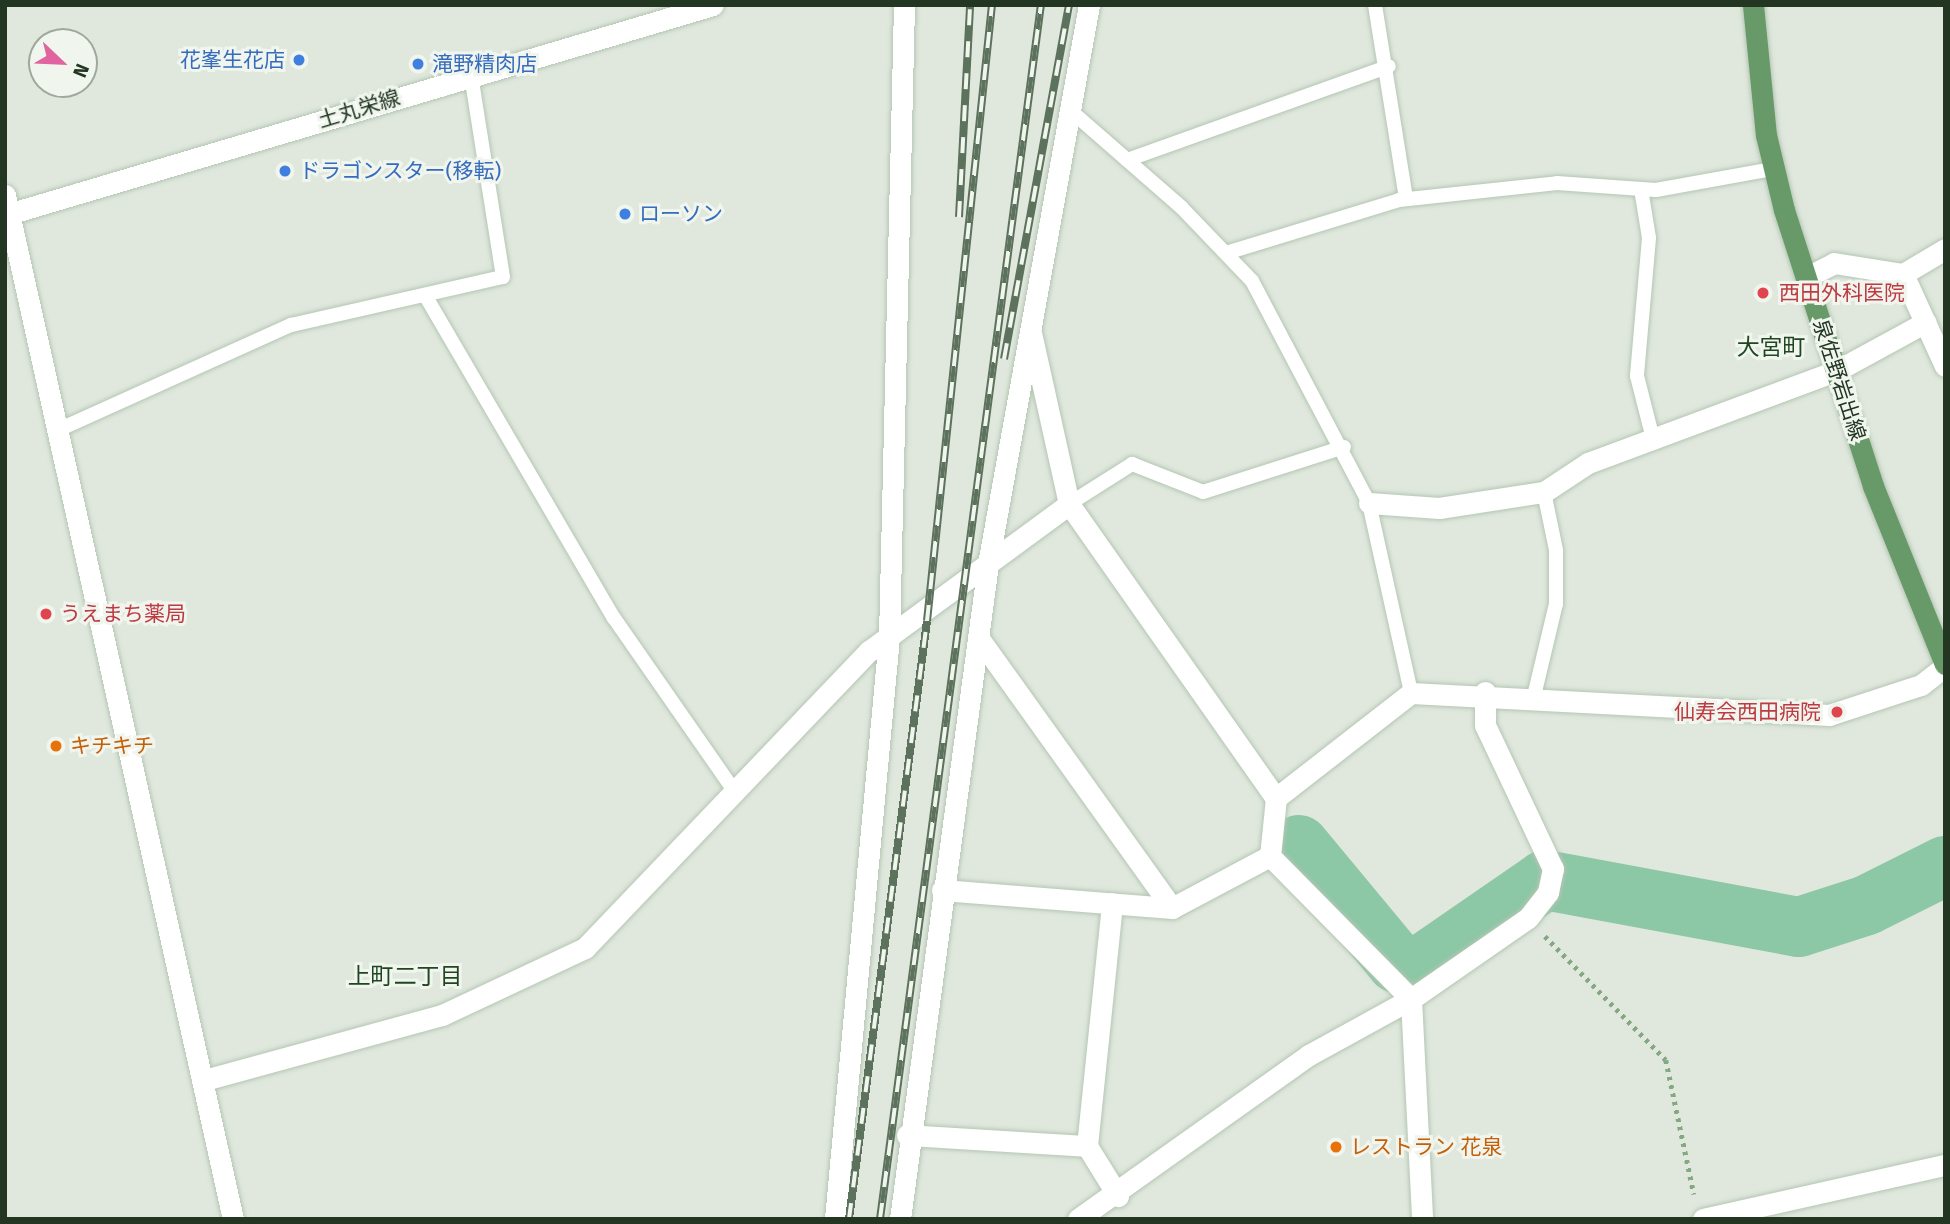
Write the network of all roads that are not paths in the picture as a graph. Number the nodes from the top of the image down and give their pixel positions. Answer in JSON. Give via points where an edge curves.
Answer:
{"nodes":[{"id":1,"x":713,"y":5,"type":"edge"},
{"id":2,"x":904,"y":5,"type":"edge"},
{"id":3,"x":1088,"y":5,"type":"edge"},
{"id":4,"x":1375,"y":5,"type":"edge"},
{"id":5,"x":1753,"y":5,"type":"edge"},
{"id":6,"x":1390,"y":65,"type":"junction"},
{"id":7,"x":471,"y":75,"type":"junction"},
{"id":8,"x":1071,"y":111,"type":"junction"},
{"id":9,"x":1127,"y":160,"type":"junction"},
{"id":10,"x":1773,"y":169,"type":"junction"},
{"id":11,"x":1641,"y":189,"type":"junction"},
{"id":12,"x":1406,"y":199,"type":"junction"},
{"id":13,"x":7,"y":208,"type":"edge"},
{"id":14,"x":1945,"y":249,"type":"edge"},
{"id":15,"x":1226,"y":253,"type":"junction"},
{"id":16,"x":1903,"y":274,"type":"junction"},
{"id":17,"x":1807,"y":277,"type":"junction"},
{"id":18,"x":425,"y":295,"type":"junction"},
{"id":19,"x":1926,"y":322,"type":"junction"},
{"id":20,"x":1031,"y":331,"type":"junction"},
{"id":21,"x":1945,"y":366,"type":"edge"},
{"id":22,"x":1836,"y":371,"type":"junction"},
{"id":23,"x":58,"y":430,"type":"junction"},
{"id":24,"x":1653,"y":439,"type":"junction"},
{"id":25,"x":1344,"y":447,"type":"junction"},
{"id":26,"x":1544,"y":492,"type":"junction"},
{"id":27,"x":1369,"y":503,"type":"junction"},
{"id":28,"x":1069,"y":505,"type":"junction"},
{"id":29,"x":988,"y":564,"type":"junction"},
{"id":30,"x":889,"y":637,"type":"junction"},
{"id":31,"x":978,"y":638,"type":"junction"},
{"id":32,"x":1945,"y":665,"type":"edge"},
{"id":33,"x":1410,"y":692,"type":"junction"},
{"id":34,"x":1485,"y":692,"type":"junction"},
{"id":35,"x":1534,"y":696,"type":"junction"},
{"id":36,"x":735,"y":792,"type":"junction"},
{"id":37,"x":1276,"y":798,"type":"junction"},
{"id":38,"x":1270,"y":856,"type":"junction"},
{"id":39,"x":942,"y":890,"type":"junction"},
{"id":40,"x":1112,"y":904,"type":"junction"},
{"id":41,"x":1172,"y":908,"type":"junction"},
{"id":42,"x":1411,"y":999,"type":"junction"},
{"id":43,"x":204,"y":1080,"type":"junction"},
{"id":44,"x":907,"y":1136,"type":"junction"},
{"id":45,"x":1087,"y":1146,"type":"junction"},
{"id":46,"x":1945,"y":1165,"type":"edge"},
{"id":47,"x":1118,"y":1196,"type":"junction"},
{"id":48,"x":1699,"y":1212,"type":"edge"},
{"id":49,"x":233,"y":1219,"type":"edge"},
{"id":50,"x":835,"y":1219,"type":"edge"},
{"id":51,"x":900,"y":1219,"type":"edge"},
{"id":52,"x":1078,"y":1219,"type":"edge"},
{"id":53,"x":1422,"y":1219,"type":"edge"}],
"edges":[{"from":1,"to":7,"type":"street","name":"土丸栄線"},
{"from":2,"to":30,"type":"street"},
{"from":3,"to":8,"type":"street"},
{"from":4,"to":6,"type":"lane"},
{"from":5,"to":10,"type":"main road","name":"泉佐野岩出線"},
{"from":6,"to":9,"type":"lane"},
{"from":6,"to":12,"type":"lane"},
{"from":7,"to":13,"type":"street","name":"土丸栄線"},
{"from":7,"to":18,"type":"lane","via":[[503,277]]},
{"from":8,"to":9,"type":"lane"},
{"from":8,"to":20,"type":"street"},
{"from":9,"to":15,"type":"lane"},
{"from":10,"to":11,"type":"lane"},
{"from":10,"to":17,"type":"main road","name":"泉佐野岩出線"},
{"from":11,"to":12,"type":"lane","via":[[1557,183]]},
{"from":11,"to":24,"type":"lane","via":[[1649,238],[1637,376]]},
{"from":12,"to":15,"type":"lane"},
{"from":13,"to":23,"type":"street"},
{"from":14,"to":16,"type":"street"},
{"from":15,"to":25,"type":"lane","via":[[1252,281]]},
{"from":16,"to":17,"type":"street","via":[[1834,263]]},
{"from":16,"to":19,"type":"street"},
{"from":17,"to":22,"type":"main road","name":"泉佐野岩出線"},
{"from":18,"to":23,"type":"lane","via":[[291,325]]},
{"from":18,"to":36,"type":"lane","via":[[614,618]]},
{"from":19,"to":21,"type":"street"},
{"from":19,"to":22,"type":"street"},
{"from":20,"to":28,"type":"street"},
{"from":20,"to":29,"type":"street"},
{"from":22,"to":24,"type":"street"},
{"from":22,"to":32,"type":"main road","name":"泉佐野岩出線","via":[[1873,486]]},
{"from":23,"to":43,"type":"street"},
{"from":24,"to":26,"type":"street","via":[[1588,463]]},
{"from":25,"to":27,"type":"lane"},
{"from":25,"to":28,"type":"lane","via":[[1203,492],[1132,464]]},
{"from":26,"to":27,"type":"street","via":[[1439,508]]},
{"from":26,"to":35,"type":"lane","via":[[1556,550],[1556,604]]},
{"from":27,"to":33,"type":"lane"},
{"from":28,"to":29,"type":"street"},
{"from":28,"to":37,"type":"street"},
{"from":29,"to":30,"type":"street"},
{"from":29,"to":31,"type":"street"},
{"from":30,"to":36,"type":"street"},
{"from":30,"to":50,"type":"street"},
{"from":31,"to":39,"type":"street"},
{"from":31,"to":41,"type":"street"},
{"from":32,"to":35,"type":"street","via":[[1921,685],[1829,715]]},
{"from":33,"to":34,"type":"street"},
{"from":33,"to":37,"type":"street"},
{"from":34,"to":35,"type":"street"},
{"from":34,"to":42,"type":"street","via":[[1485,725],[1553,869],[1548,892],[1528,918]]},
{"from":36,"to":43,"type":"street","via":[[585,948],[442,1015]]},
{"from":37,"to":38,"type":"street"},
{"from":38,"to":41,"type":"street"},
{"from":38,"to":42,"type":"street"},
{"from":39,"to":40,"type":"street"},
{"from":39,"to":44,"type":"street"},
{"from":40,"to":41,"type":"street"},
{"from":40,"to":45,"type":"street"},
{"from":42,"to":47,"type":"street","via":[[1309,1055]]},
{"from":42,"to":53,"type":"street"},
{"from":43,"to":49,"type":"street"},
{"from":44,"to":45,"type":"street"},
{"from":44,"to":51,"type":"street"},
{"from":45,"to":47,"type":"street"},
{"from":46,"to":48,"type":"street"},
{"from":47,"to":52,"type":"street"}]}
